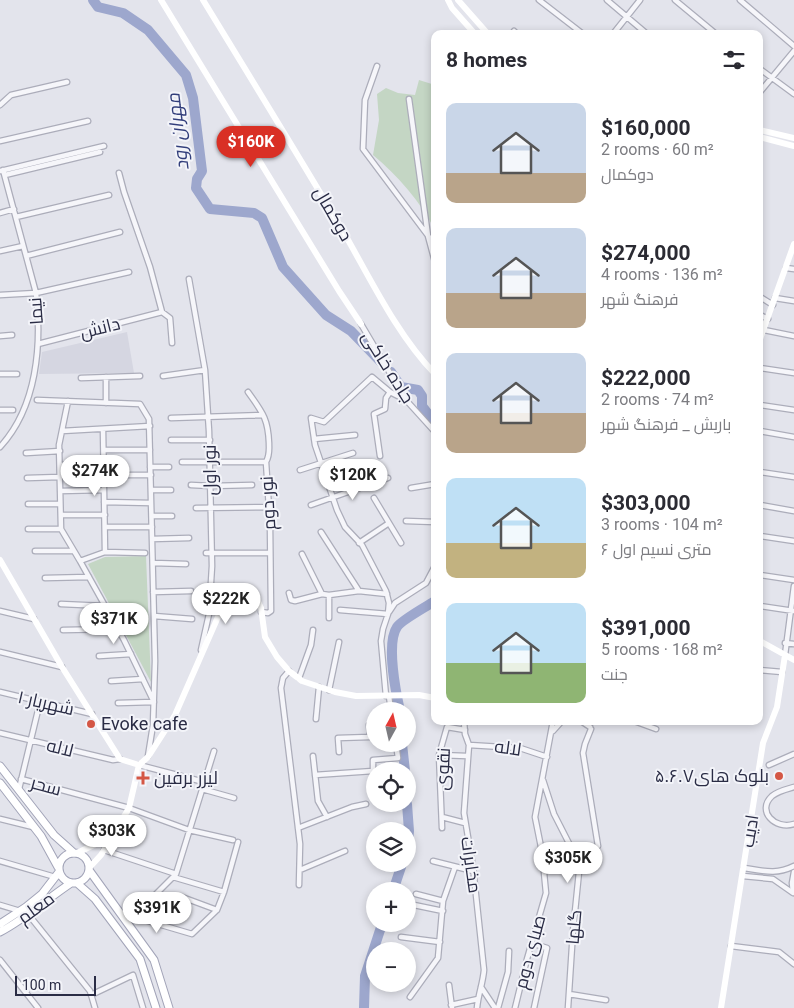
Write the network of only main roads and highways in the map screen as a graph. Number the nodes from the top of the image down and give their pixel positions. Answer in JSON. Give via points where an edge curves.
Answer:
{"nodes":[{"id":1,"x":161,"y":0,"type":"edge"},
{"id":2,"x":203,"y":0,"type":"edge"},
{"id":3,"x":448,"y":0,"type":"edge"},
{"id":4,"x":458,"y":0,"type":"edge"},
{"id":5,"x":471,"y":30,"type":"edge"},
{"id":6,"x":484,"y":30,"type":"edge"},
{"id":7,"x":763,"y":131,"type":"edge"},
{"id":8,"x":763,"y":138,"type":"edge"},
{"id":9,"x":794,"y":138,"type":"edge"},
{"id":10,"x":794,"y":146,"type":"edge"},
{"id":11,"x":794,"y":244,"type":"edge"},
{"id":12,"x":361,"y":324,"type":"road end"},
{"id":13,"x":763,"y":332,"type":"edge"},
{"id":14,"x":431,"y":370,"type":"edge"},
{"id":15,"x":0,"y":560,"type":"edge"},
{"id":16,"x":3,"y":569,"type":"edge"},
{"id":17,"x":763,"y":643,"type":"edge"},
{"id":18,"x":785,"y":655,"type":"junction"},
{"id":19,"x":794,"y":660,"type":"edge"},
{"id":20,"x":431,"y":697,"type":"edge"},
{"id":21,"x":139,"y":765,"type":"junction"},
{"id":22,"x":0,"y":766,"type":"edge"},
{"id":23,"x":0,"y":783,"type":"edge"},
{"id":24,"x":116,"y":830,"type":"junction"},
{"id":25,"x":75,"y":853,"type":"junction"},
{"id":26,"x":89,"y":869,"type":"junction"},
{"id":27,"x":57,"y":872,"type":"junction"},
{"id":28,"x":74,"y":883,"type":"junction"},
{"id":29,"x":0,"y":924,"type":"edge"},
{"id":30,"x":0,"y":932,"type":"edge"},
{"id":31,"x":156,"y":1008,"type":"edge"},
{"id":32,"x":168,"y":1008,"type":"edge"},
{"id":33,"x":721,"y":1008,"type":"edge"}],
"edges":[{"from":1,"to":12,"type":"main road","name":"دوکمال"},
{"from":2,"to":14,"type":"main road","name":"دوکمال","via":[[398,325]]},
{"from":3,"to":5,"type":"main road"},
{"from":4,"to":6,"type":"main road"},
{"from":7,"to":9,"type":"main road"},
{"from":8,"to":10,"type":"main road"},
{"from":11,"to":13,"type":"main road"},
{"from":15,"to":16,"type":"main road"},
{"from":16,"to":21,"type":"main road","via":[[120,759]]},
{"from":17,"to":18,"type":"main road"},
{"from":18,"to":19,"type":"main road"},
{"from":18,"to":33,"type":"main road","name":"ادیب","via":[[777,707],[763,743]]},
{"from":20,"to":21,"type":"main road","via":[[356,696],[319,687],[299,678],[276,656],[266,637],[261,608],[254,593],[239,591],[221,610],[175,715],[148,757]]},
{"from":21,"to":24,"type":"main road","via":[[129,808]]},
{"from":22,"to":25,"type":"main road","via":[[54,835]]},
{"from":23,"to":27,"type":"main road","via":[[41,836]]},
{"from":24,"to":25,"type":"main road","via":[[100,842]]},
{"from":24,"to":26,"type":"main road"},
{"from":25,"to":26,"type":"main road","via":[[85,858]]},
{"from":25,"to":27,"type":"main road","via":[[63,857]]},
{"from":26,"to":28,"type":"main road","via":[[86,877]]},
{"from":26,"to":32,"type":"main road","via":[[154,960]]},
{"from":27,"to":28,"type":"main road","via":[[64,881]]},
{"from":27,"to":29,"type":"main road","name":"معلم","via":[[42,894]]},
{"from":28,"to":30,"type":"main road","name":"معلم"},
{"from":28,"to":31,"type":"main road","via":[[95,899],[140,959]]}]}
